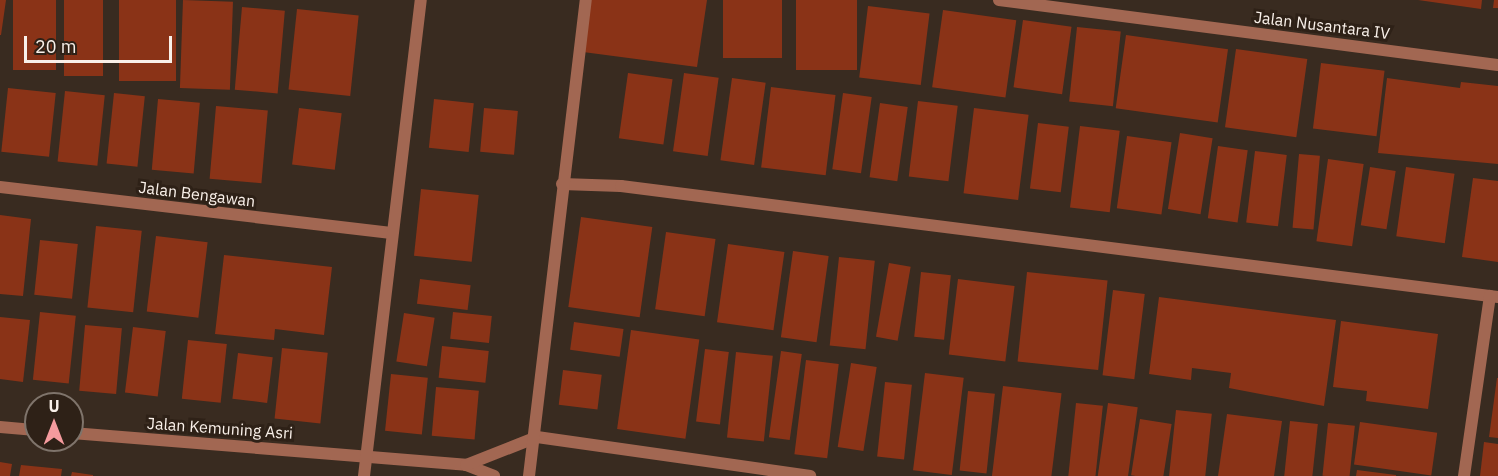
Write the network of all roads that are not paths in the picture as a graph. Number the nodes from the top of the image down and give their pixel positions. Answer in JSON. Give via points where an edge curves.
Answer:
{"nodes":[{"id":1,"x":421,"y":0,"type":"edge"},
{"id":2,"x":586,"y":0,"type":"edge"},
{"id":3,"x":999,"y":0,"type":"edge"},
{"id":4,"x":1498,"y":65,"type":"edge"},
{"id":5,"x":562,"y":184,"type":"junction"},
{"id":6,"x":0,"y":187,"type":"edge"},
{"id":7,"x":391,"y":233,"type":"junction"},
{"id":8,"x":1494,"y":297,"type":"edge"},
{"id":9,"x":0,"y":427,"type":"edge"},
{"id":10,"x":24,"y":429,"type":"edge"},
{"id":11,"x":84,"y":434,"type":"edge"},
{"id":12,"x":537,"y":438,"type":"junction"},
{"id":13,"x":366,"y":456,"type":"junction"},
{"id":14,"x":466,"y":465,"type":"junction"},
{"id":15,"x":364,"y":476,"type":"edge"},
{"id":16,"x":494,"y":476,"type":"edge"},
{"id":17,"x":529,"y":476,"type":"edge"},
{"id":18,"x":810,"y":476,"type":"edge"},
{"id":19,"x":1464,"y":476,"type":"edge"}],
"edges":[{"from":1,"to":7,"type":"street"},
{"from":2,"to":5,"type":"street"},
{"from":3,"to":4,"type":"street","name":"Jalan Nusantara IV"},
{"from":5,"to":8,"type":"street","via":[[621,186]]},
{"from":5,"to":12,"type":"street"},
{"from":6,"to":7,"type":"street","name":"Jalan Bengawan"},
{"from":7,"to":13,"type":"street"},
{"from":8,"to":19,"type":"street"},
{"from":9,"to":10,"type":"street"},
{"from":11,"to":13,"type":"street","name":"Jalan Kemuning Asri"},
{"from":12,"to":14,"type":"street"},
{"from":12,"to":17,"type":"street"},
{"from":12,"to":18,"type":"street"},
{"from":13,"to":14,"type":"street","name":"Jalan Kemuning Asri"},
{"from":13,"to":15,"type":"street"},
{"from":14,"to":16,"type":"street"}]}
